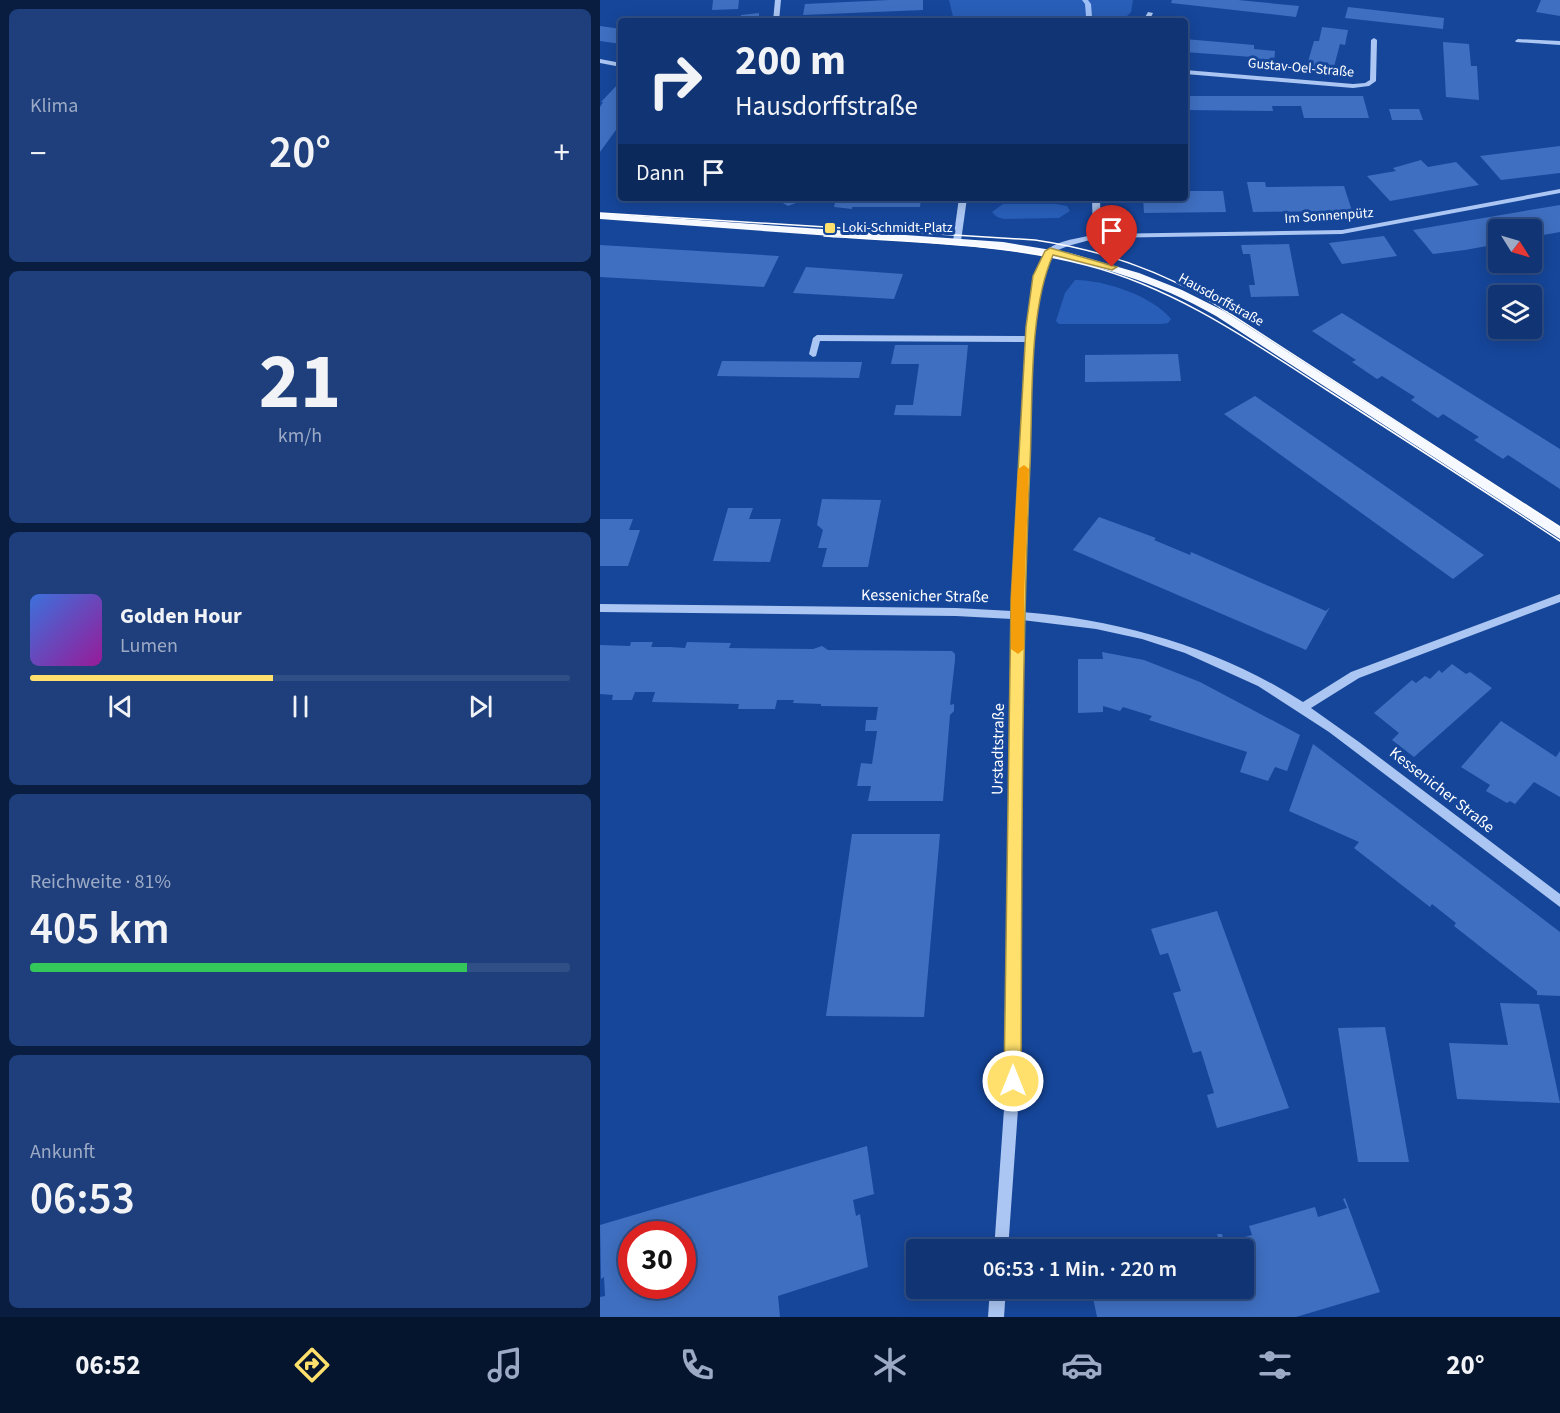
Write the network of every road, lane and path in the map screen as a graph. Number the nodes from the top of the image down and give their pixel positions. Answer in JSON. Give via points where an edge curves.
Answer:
{"nodes":[{"id":1,"x":778,"y":0,"type":"edge"},
{"id":2,"x":1150,"y":13,"type":"dead end"},
{"id":3,"x":776,"y":18,"type":"edge"},
{"id":4,"x":1148,"y":18,"type":"edge"},
{"id":5,"x":1374,"y":40,"type":"dead end"},
{"id":6,"x":1518,"y":41,"type":"dead end"},
{"id":7,"x":1560,"y":44,"type":"edge"},
{"id":8,"x":600,"y":61,"type":"edge"},
{"id":9,"x":618,"y":64,"type":"edge"},
{"id":10,"x":1188,"y":72,"type":"edge"},
{"id":11,"x":1560,"y":191,"type":"edge"},
{"id":12,"x":963,"y":201,"type":"edge"},
{"id":13,"x":1096,"y":201,"type":"edge"},
{"id":14,"x":600,"y":216,"type":"edge"},
{"id":15,"x":1097,"y":236,"type":"junction"},
{"id":16,"x":957,"y":240,"type":"junction"},
{"id":17,"x":1050,"y":251,"type":"junction"},
{"id":18,"x":1030,"y":339,"type":"junction"},
{"id":19,"x":813,"y":354,"type":"dead end"},
{"id":20,"x":1560,"y":534,"type":"edge"},
{"id":21,"x":1560,"y":598,"type":"edge"},
{"id":22,"x":600,"y":608,"type":"edge"},
{"id":23,"x":1018,"y":614,"type":"junction"},
{"id":24,"x":1302,"y":708,"type":"junction"},
{"id":25,"x":1560,"y":901,"type":"edge"},
{"id":26,"x":1002,"y":1239,"type":"edge"},
{"id":27,"x":997,"y":1299,"type":"edge"},
{"id":28,"x":996,"y":1317,"type":"edge"}],
"edges":[{"from":1,"to":3,"type":"street"},
{"from":2,"to":4,"type":"street"},
{"from":5,"to":10,"type":"street","name":"Gustav-Oel-Straße","via":[[1373,81],[1367,84]]},
{"from":6,"to":7,"type":"street"},
{"from":8,"to":9,"type":"street"},
{"from":11,"to":15,"type":"street","name":"Im Sonnenpütz","via":[[1342,232]]},
{"from":12,"to":16,"type":"street"},
{"from":13,"to":15,"type":"street"},
{"from":14,"to":16,"type":"main road","name":"Hausdorffstraße"},
{"from":15,"to":17,"type":"street","name":"Im Sonnenpütz"},
{"from":16,"to":17,"type":"main road","name":"Hausdorffstraße"},
{"from":17,"to":18,"type":"street","name":"Urstadtstraße","via":[[1038,276]]},
{"from":17,"to":20,"type":"main road","name":"Hausdorffstraße","via":[[1132,273],[1193,299]]},
{"from":18,"to":19,"type":"street","via":[[817,338]]},
{"from":18,"to":23,"type":"street","name":"Urstadtstraße"},
{"from":21,"to":24,"type":"street","via":[[1355,675]]},
{"from":22,"to":23,"type":"street","name":"Kessenicher Straße"},
{"from":23,"to":24,"type":"street","name":"Kessenicher Straße","via":[[1100,624],[1188,649],[1238,671]]},
{"from":23,"to":26,"type":"street","name":"Urstadtstraße","via":[[1013,1081]]},
{"from":24,"to":25,"type":"street","name":"Kessenicher Straße","via":[[1352,741]]},
{"from":27,"to":28,"type":"street"}]}
